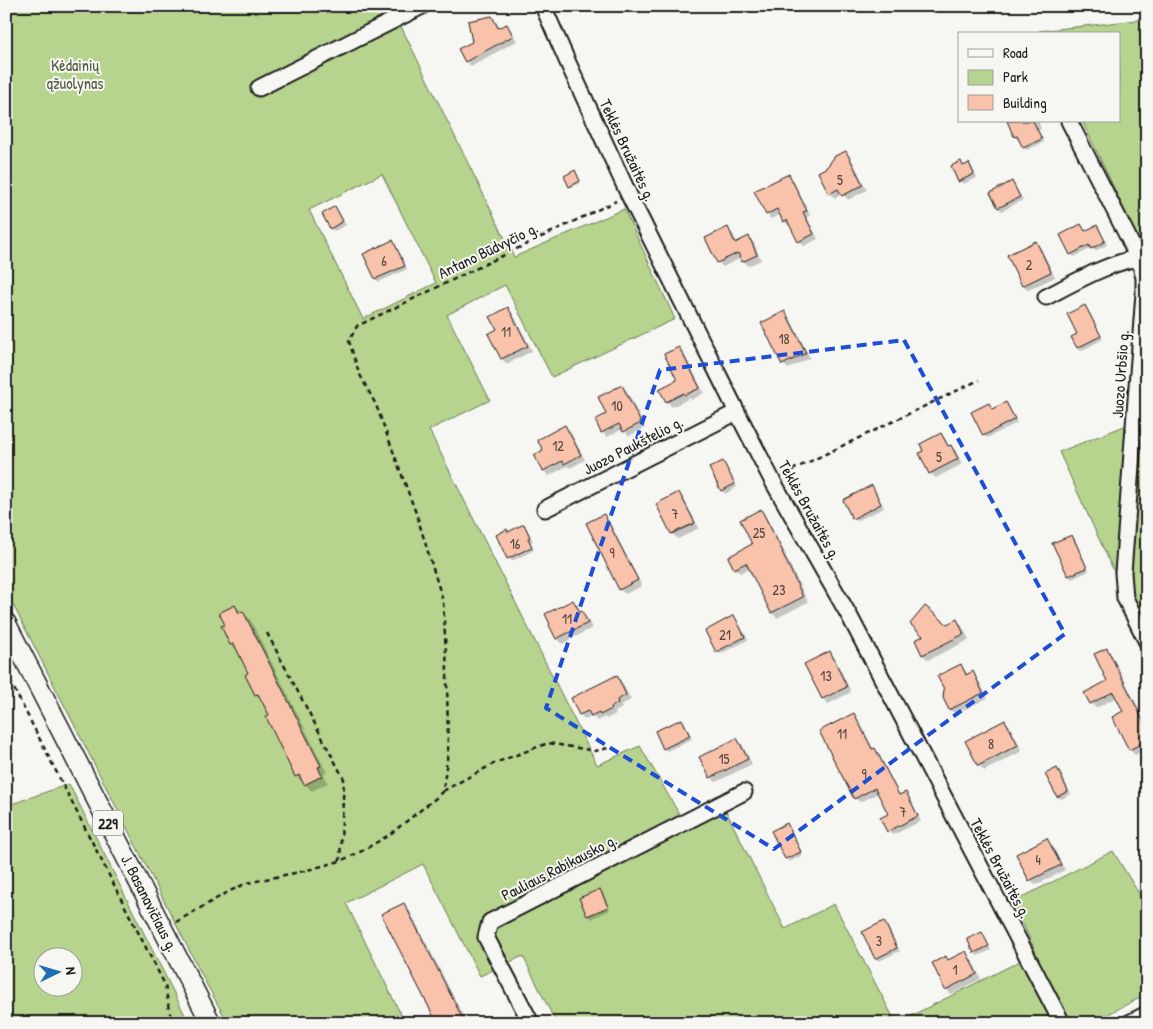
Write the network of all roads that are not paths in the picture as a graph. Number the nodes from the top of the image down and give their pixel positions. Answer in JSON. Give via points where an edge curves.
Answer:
{"nodes":[{"id":1,"x":422,"y":6,"type":"edge"},
{"id":2,"x":543,"y":6,"type":"edge"},
{"id":3,"x":259,"y":88,"type":"dead end"},
{"id":4,"x":1070,"y":122,"type":"edge"},
{"id":5,"x":1136,"y":258,"type":"junction"},
{"id":6,"x":1046,"y":297,"type":"dead end"},
{"id":7,"x":737,"y":412,"type":"junction"},
{"id":8,"x":545,"y":509,"type":"dead end"},
{"id":9,"x":6,"y":623,"type":"edge"},
{"id":10,"x":1147,"y":642,"type":"edge"},
{"id":11,"x":744,"y":792,"type":"dead end"},
{"id":12,"x":1147,"y":1014,"type":"edge"},
{"id":13,"x":211,"y":1023,"type":"edge"},
{"id":14,"x":530,"y":1023,"type":"edge"},
{"id":15,"x":1062,"y":1023,"type":"edge"},
{"id":16,"x":1129,"y":1023,"type":"edge"}],
"edges":[{"from":1,"to":3,"type":"street"},
{"from":2,"to":7,"type":"street","name":"Teklės Bružaitės g.","via":[[629,195]]},
{"from":4,"to":5,"type":"street","name":"Juozo Urbšio g."},
{"from":5,"to":6,"type":"street","via":[[1110,265]]},
{"from":5,"to":10,"type":"street","name":"Juozo Urbšio g.","via":[[1144,278],[1144,293],[1122,573],[1125,598]]},
{"from":7,"to":8,"type":"street","name":"Juozo Paukštelio g."},
{"from":7,"to":15,"type":"street","name":"Teklės Bružaitės g.","via":[[850,617]]},
{"from":9,"to":13,"type":"main road","name":"J. Basanavičiaus g.","number":"229"},
{"from":11,"to":14,"type":"street","name":"Pauliaus Rabikausko g.","via":[[490,922],[486,937]]},
{"from":12,"to":16,"type":"street"}]}
